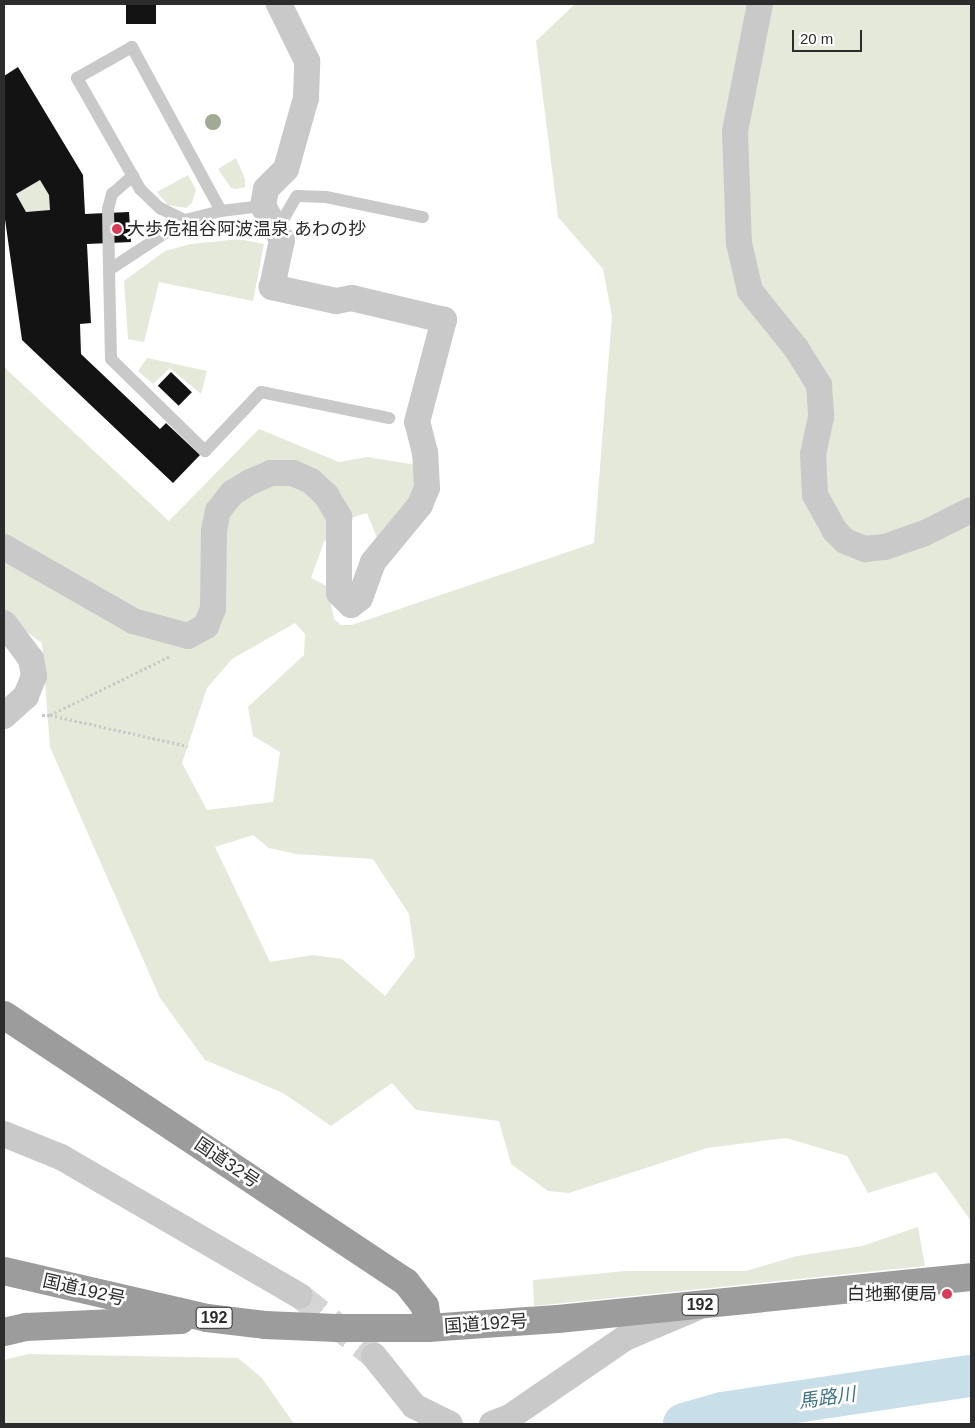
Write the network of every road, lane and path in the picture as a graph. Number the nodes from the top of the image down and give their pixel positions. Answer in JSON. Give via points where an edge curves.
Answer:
{"nodes":[{"id":1,"x":279,"y":4,"type":"edge"},
{"id":2,"x":760,"y":4,"type":"edge"},
{"id":3,"x":133,"y":176,"type":"junction"},
{"id":4,"x":263,"y":206,"type":"junction"},
{"id":5,"x":221,"y":211,"type":"junction"},
{"id":6,"x":423,"y":217,"type":"dead end"},
{"id":7,"x":185,"y":220,"type":"junction"},
{"id":8,"x":277,"y":230,"type":"junction"},
{"id":9,"x":109,"y":270,"type":"junction"},
{"id":10,"x":389,"y":418,"type":"dead end"},
{"id":11,"x":971,"y":510,"type":"edge"},
{"id":12,"x":4,"y":547,"type":"edge"},
{"id":13,"x":4,"y":623,"type":"edge"},
{"id":14,"x":188,"y":636,"type":"junction"},
{"id":15,"x":50,"y":715,"type":"junction"},
{"id":16,"x":5,"y":716,"type":"edge"},
{"id":17,"x":188,"y":746,"type":"dead end"},
{"id":18,"x":4,"y":1015,"type":"edge"},
{"id":19,"x":4,"y":1134,"type":"edge"},
{"id":20,"x":4,"y":1271,"type":"edge"},
{"id":21,"x":971,"y":1278,"type":"edge"},
{"id":22,"x":300,"y":1296,"type":"tunnel mouth"},
{"id":23,"x":706,"y":1304,"type":"junction"},
{"id":24,"x":207,"y":1318,"type":"junction"},
{"id":25,"x":428,"y":1328,"type":"junction"},
{"id":26,"x":4,"y":1332,"type":"edge"},
{"id":27,"x":374,"y":1356,"type":"tunnel mouth"},
{"id":28,"x":450,"y":1424,"type":"edge"},
{"id":29,"x":492,"y":1424,"type":"edge"}],
"edges":[{"from":1,"to":4,"type":"street","via":[[307,61],[306,98],[286,169],[266,188]]},
{"from":2,"to":11,"type":"street","via":[[735,131],[739,243],[750,291],[796,348],[819,385],[821,416],[813,454],[815,495],[835,531],[845,540],[865,549],[885,547],[925,533]]},
{"from":3,"to":5,"type":"lane","via":[[77,78],[132,47]]},
{"from":3,"to":7,"type":"lane","via":[[140,189],[160,208]]},
{"from":3,"to":9,"type":"lane","via":[[112,194],[108,209]]},
{"from":4,"to":5,"type":"lane"},
{"from":4,"to":8,"type":"street"},
{"from":5,"to":7,"type":"lane"},
{"from":6,"to":8,"type":"lane","via":[[326,197],[297,196]]},
{"from":7,"to":9,"type":"lane"},
{"from":8,"to":14,"type":"street","via":[[282,240],[272,287],[336,301],[352,298],[444,320],[417,422],[425,453],[428,488],[420,506],[373,562],[360,598],[351,605],[339,593],[340,517],[326,495],[310,480],[293,473],[271,473],[232,493],[218,511],[214,531],[213,609],[206,626]]},
{"from":9,"to":10,"type":"lane","via":[[111,359],[204,451],[261,392]]},
{"from":12,"to":14,"type":"street","via":[[133,621]]},
{"from":13,"to":16,"type":"street","via":[[31,659],[34,676],[26,696]]},
{"from":14,"to":15,"type":"path","via":[[171,656]]},
{"from":15,"to":16,"type":"path"},
{"from":15,"to":17,"type":"path"},
{"from":18,"to":25,"type":"highway","name":"国道32号","via":[[406,1282],[425,1306]]},
{"from":19,"to":22,"type":"street","via":[[61,1157]]},
{"from":20,"to":24,"type":"highway","name":"国道192号","number":"192"},
{"from":21,"to":23,"type":"highway","name":"国道192号","number":"192"},
{"from":23,"to":25,"type":"highway","name":"国道192号","number":"192"},
{"from":23,"to":29,"type":"street","via":[[625,1338],[510,1417]]},
{"from":24,"to":25,"type":"highway","name":"国道192号","number":"192","via":[[265,1325]]},
{"from":24,"to":26,"type":"highway","via":[[26,1327]]},
{"from":27,"to":28,"type":"street","via":[[414,1406]]}]}
